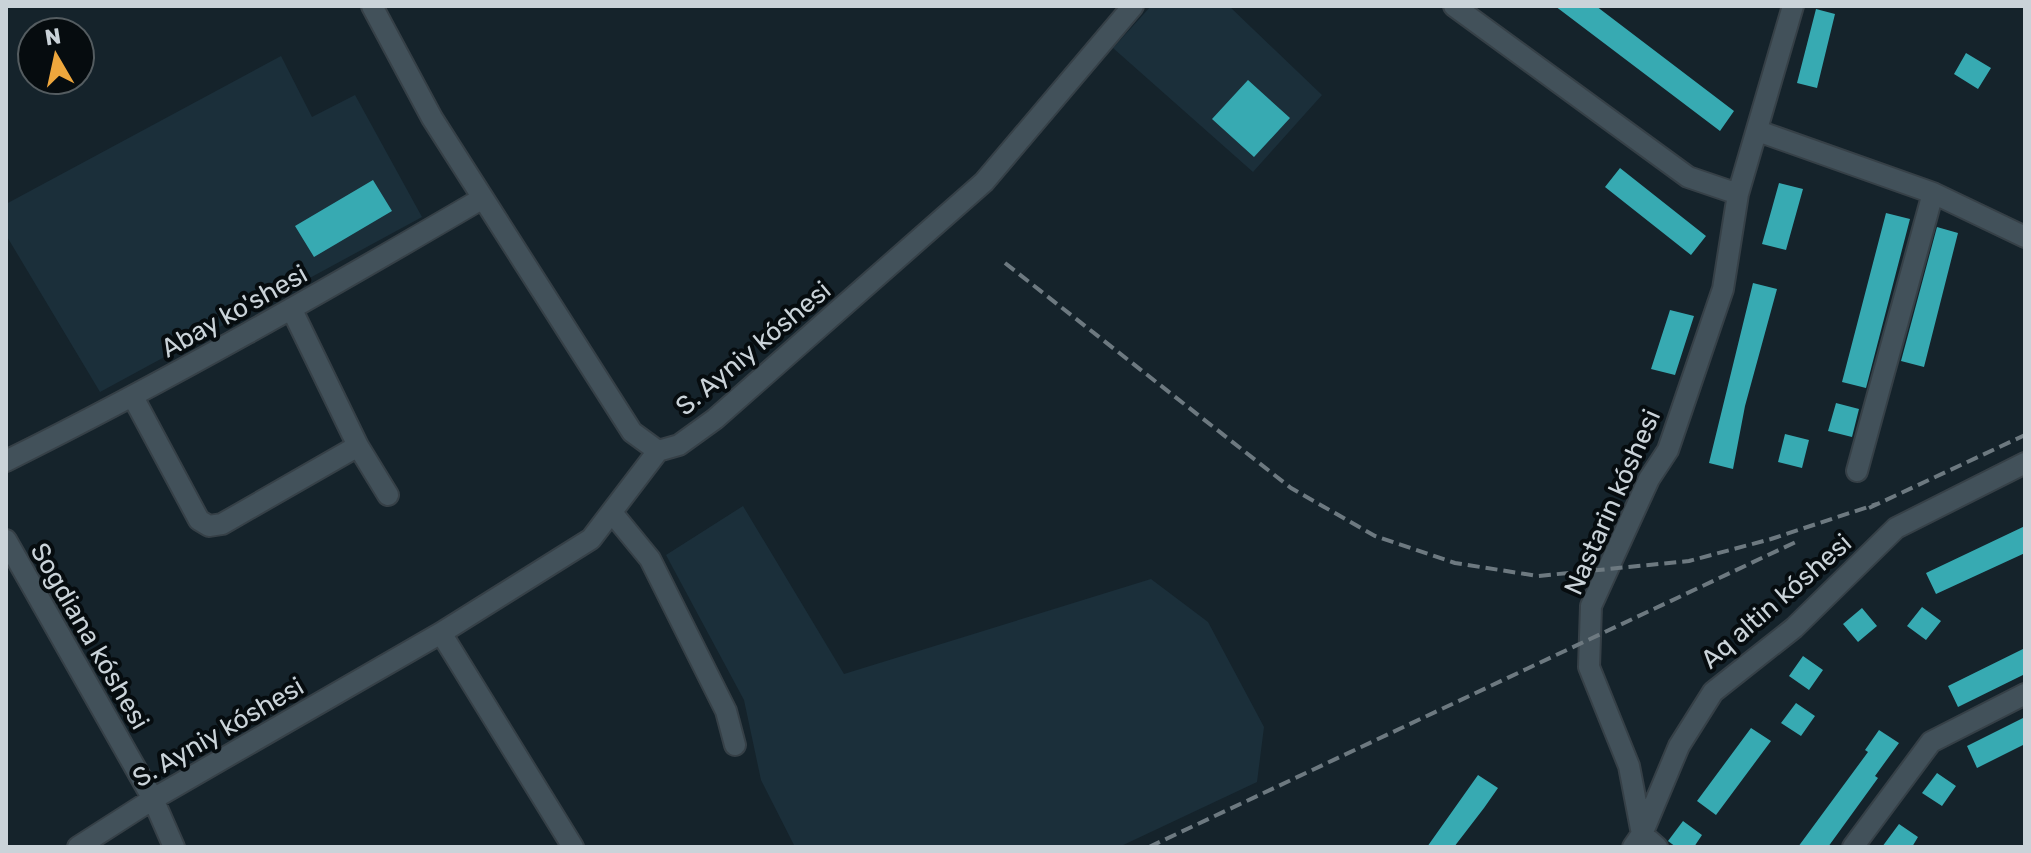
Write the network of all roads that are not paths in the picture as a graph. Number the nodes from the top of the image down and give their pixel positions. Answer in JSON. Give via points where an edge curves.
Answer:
{"nodes":[{"id":1,"x":372,"y":6,"type":"edge"},
{"id":2,"x":1133,"y":6,"type":"edge"},
{"id":3,"x":1454,"y":6,"type":"edge"},
{"id":4,"x":1793,"y":6,"type":"edge"},
{"id":5,"x":1758,"y":131,"type":"junction"},
{"id":6,"x":1933,"y":193,"type":"junction"},
{"id":7,"x":1738,"y":194,"type":"junction"},
{"id":8,"x":483,"y":198,"type":"junction"},
{"id":9,"x":2025,"y":237,"type":"edge"},
{"id":10,"x":292,"y":310,"type":"junction"},
{"id":11,"x":133,"y":397,"type":"junction"},
{"id":12,"x":358,"y":446,"type":"junction"},
{"id":13,"x":658,"y":451,"type":"junction"},
{"id":14,"x":6,"y":461,"type":"edge"},
{"id":15,"x":2025,"y":463,"type":"edge"},
{"id":16,"x":1857,"y":471,"type":"dead end"},
{"id":17,"x":388,"y":495,"type":"dead end"},
{"id":18,"x":613,"y":514,"type":"junction"},
{"id":19,"x":6,"y":540,"type":"edge"},
{"id":20,"x":441,"y":633,"type":"junction"},
{"id":21,"x":2025,"y":694,"type":"edge"},
{"id":22,"x":735,"y":745,"type":"dead end"},
{"id":23,"x":153,"y":799,"type":"junction"},
{"id":24,"x":1644,"y":843,"type":"edge"},
{"id":25,"x":78,"y":847,"type":"edge"},
{"id":26,"x":174,"y":847,"type":"edge"},
{"id":27,"x":573,"y":847,"type":"edge"},
{"id":28,"x":1853,"y":847,"type":"edge"}],
"edges":[{"from":1,"to":8,"type":"street","via":[[432,118]]},
{"from":2,"to":13,"type":"street","name":"S. Ayniy kóshesi","via":[[984,182],[715,419],[679,445]]},
{"from":3,"to":7,"type":"street","via":[[1688,177]]},
{"from":4,"to":5,"type":"street","name":"Nastarin kóshesi"},
{"from":5,"to":6,"type":"street"},
{"from":5,"to":7,"type":"street","name":"Nastarin kóshesi"},
{"from":6,"to":9,"type":"street"},
{"from":6,"to":16,"type":"street"},
{"from":7,"to":24,"type":"street","name":"Nastarin kóshesi","via":[[1723,289],[1668,450],[1649,479],[1591,606],[1589,667],[1629,766]]},
{"from":8,"to":10,"type":"street","name":"Abay ko'shesi"},
{"from":8,"to":13,"type":"street","via":[[632,432]]},
{"from":10,"to":11,"type":"street","name":"Abay ko'shesi"},
{"from":10,"to":12,"type":"street"},
{"from":11,"to":12,"type":"street","via":[[199,520],[209,526],[222,524]]},
{"from":11,"to":14,"type":"street","name":"Abay ko'shesi"},
{"from":12,"to":17,"type":"street"},
{"from":13,"to":18,"type":"street","name":"S. Ayniy kóshesi"},
{"from":15,"to":24,"type":"street","name":"Aq altin kóshesi","via":[[1896,528],[1794,628],[1713,692],[1679,746]]},
{"from":18,"to":20,"type":"street","name":"S. Ayniy kóshesi","via":[[591,539]]},
{"from":18,"to":22,"type":"street","via":[[650,559],[726,711]]},
{"from":19,"to":23,"type":"street","name":"Sogdiana kóshesi"},
{"from":20,"to":23,"type":"street","name":"S. Ayniy kóshesi"},
{"from":20,"to":27,"type":"street"},
{"from":21,"to":28,"type":"street","via":[[1931,742]]},
{"from":23,"to":25,"type":"street","name":"S. Ayniy kóshesi"},
{"from":23,"to":26,"type":"street","name":"Sogdiana kóshesi"}]}
